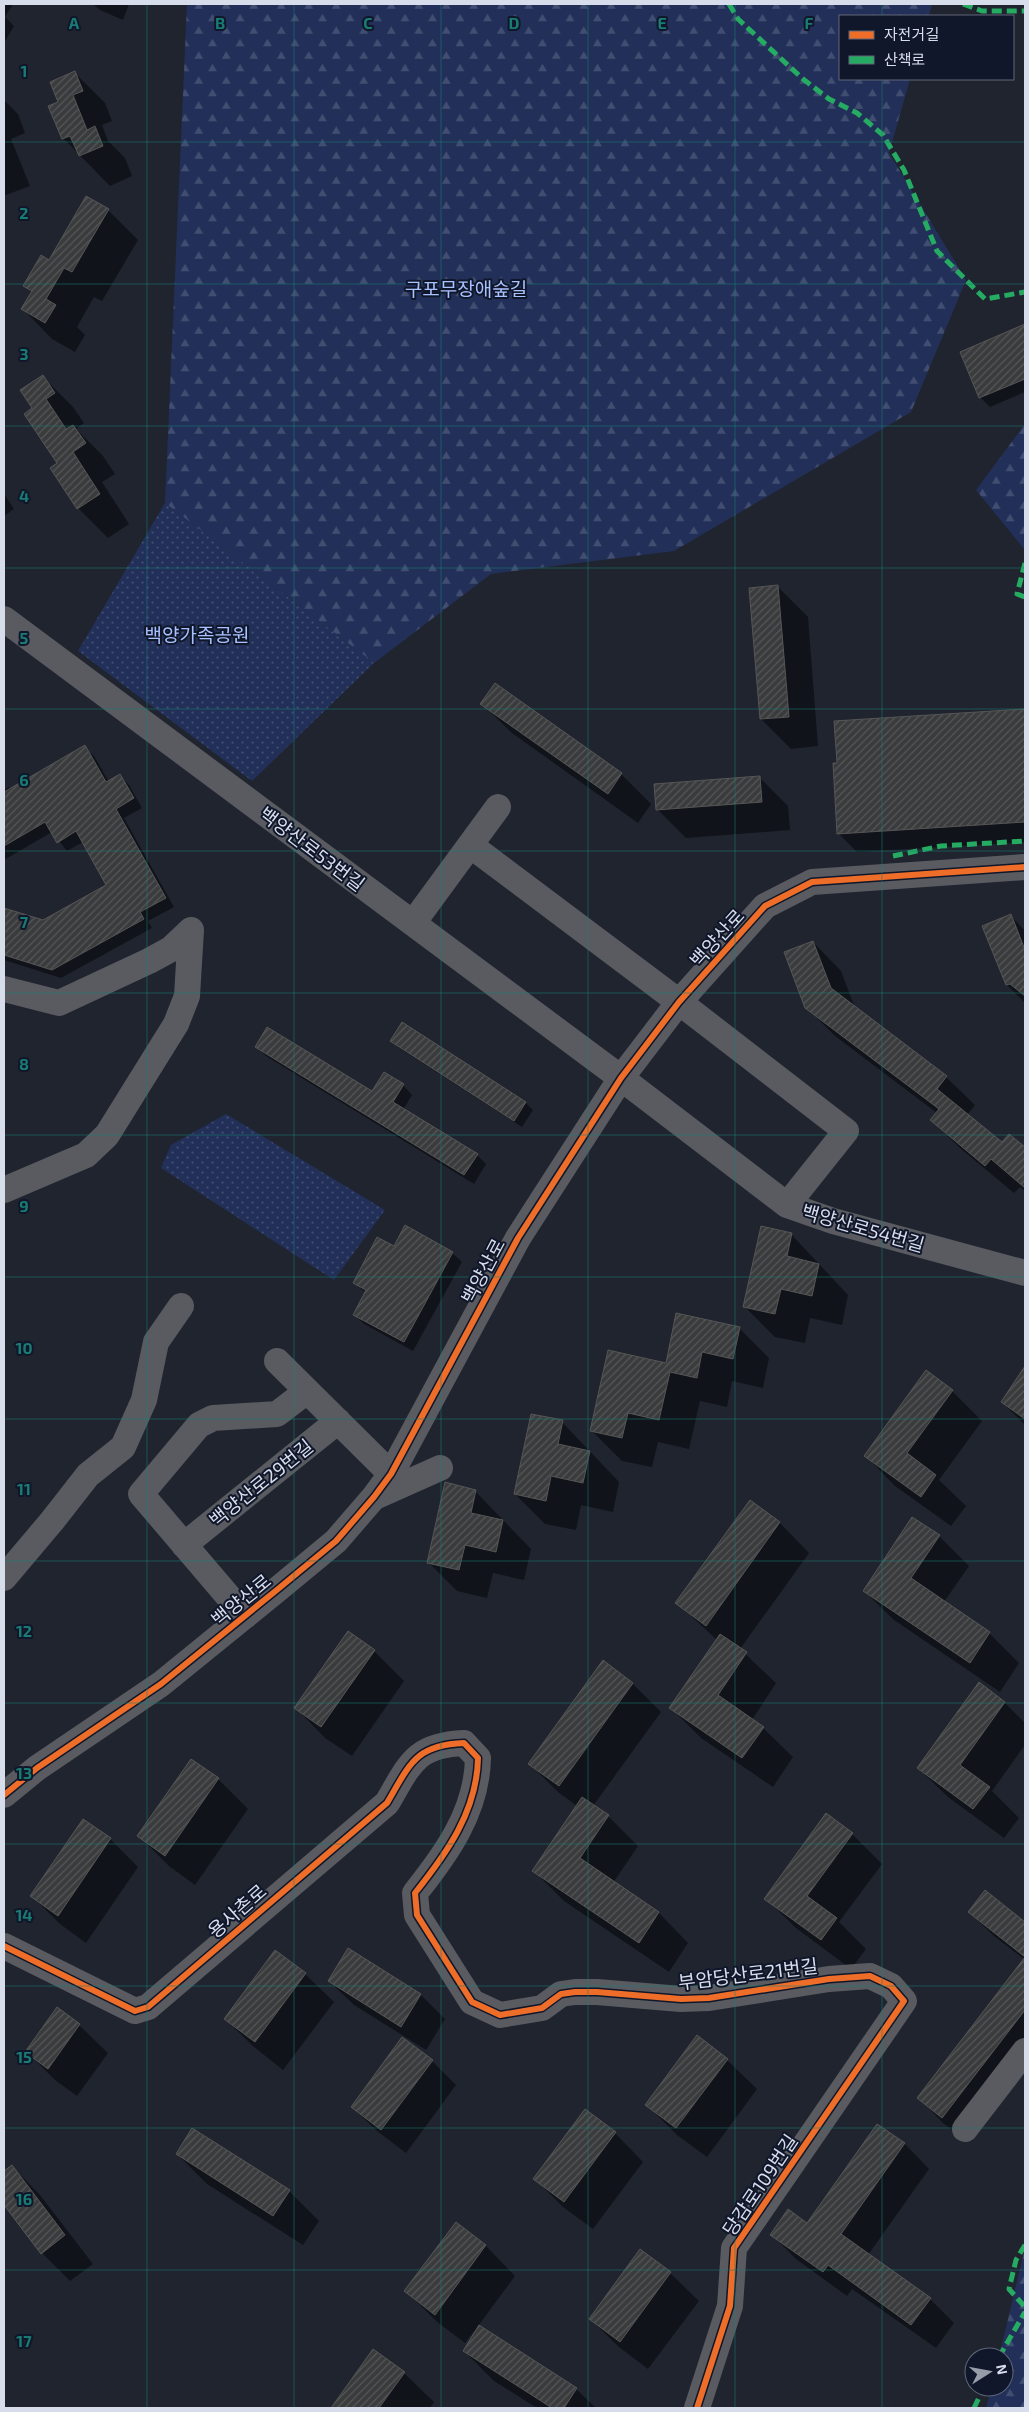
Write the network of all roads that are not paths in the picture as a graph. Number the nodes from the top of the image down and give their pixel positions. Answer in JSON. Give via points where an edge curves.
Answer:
{"nodes":[{"id":1,"x":4,"y":619,"type":"edge"},
{"id":2,"x":498,"y":807,"type":"dead end"},
{"id":3,"x":470,"y":845,"type":"junction"},
{"id":4,"x":1025,"y":868,"type":"edge"},
{"id":5,"x":412,"y":923,"type":"junction"},
{"id":6,"x":4,"y":989,"type":"edge"},
{"id":7,"x":679,"y":1002,"type":"junction"},
{"id":8,"x":621,"y":1078,"type":"junction"},
{"id":9,"x":4,"y":1190,"type":"edge"},
{"id":10,"x":787,"y":1205,"type":"junction"},
{"id":11,"x":1025,"y":1273,"type":"edge"},
{"id":12,"x":181,"y":1306,"type":"dead end"},
{"id":13,"x":277,"y":1361,"type":"dead end"},
{"id":14,"x":306,"y":1390,"type":"junction"},
{"id":15,"x":338,"y":1421,"type":"junction"},
{"id":16,"x":440,"y":1468,"type":"dead end"},
{"id":17,"x":391,"y":1474,"type":"junction"},
{"id":18,"x":374,"y":1498,"type":"junction"},
{"id":19,"x":184,"y":1545,"type":"junction"},
{"id":20,"x":4,"y":1578,"type":"edge"},
{"id":21,"x":245,"y":1616,"type":"junction"},
{"id":22,"x":464,"y":1743,"type":"joint"},
{"id":23,"x":4,"y":1795,"type":"edge"},
{"id":24,"x":4,"y":1946,"type":"edge"},
{"id":25,"x":904,"y":2001,"type":"joint"},
{"id":26,"x":1025,"y":2051,"type":"edge"},
{"id":27,"x":965,"y":2129,"type":"dead end"},
{"id":28,"x":697,"y":2408,"type":"edge"}],
"edges":[{"from":1,"to":5,"type":"street","name":"백양산로53번길"},
{"from":2,"to":3,"type":"street"},
{"from":3,"to":5,"type":"street"},
{"from":3,"to":7,"type":"street"},
{"from":4,"to":7,"type":"street","name":"백양산로","via":[[812,882],[765,906]]},
{"from":5,"to":8,"type":"street","name":"백양산로53번길"},
{"from":6,"to":9,"type":"street","via":[[60,1003],[171,949],[191,930],[187,996],[176,1024],[107,1135],[86,1155]]},
{"from":7,"to":8,"type":"street","name":"백양산로"},
{"from":7,"to":10,"type":"street","via":[[846,1131]]},
{"from":8,"to":10,"type":"street","name":"백양산로54번길"},
{"from":8,"to":17,"type":"street","name":"백양산로","via":[[518,1238]]},
{"from":10,"to":11,"type":"street","name":"백양산로54번길","via":[[833,1221]]},
{"from":12,"to":20,"type":"street","via":[[156,1342],[144,1400],[122,1447],[88,1475]]},
{"from":13,"to":14,"type":"street"},
{"from":14,"to":15,"type":"street"},
{"from":14,"to":19,"type":"street","via":[[277,1414],[213,1418],[199,1425],[141,1494]]},
{"from":15,"to":17,"type":"street"},
{"from":15,"to":19,"type":"street","name":"백양산로29번길"},
{"from":16,"to":18,"type":"street"},
{"from":17,"to":18,"type":"street","name":"백양산로"},
{"from":18,"to":21,"type":"street","name":"백양산로","via":[[336,1541]]},
{"from":19,"to":21,"type":"street"},
{"from":21,"to":23,"type":"street","name":"백양산로","via":[[161,1684],[37,1768]]},
{"from":22,"to":24,"type":"street","name":"용사촌로","via":[[442,1744],[422,1753],[387,1802],[148,2007],[135,2011]]},
{"from":22,"to":25,"type":"street","name":"부암당산로21번길","via":[[478,1758],[473,1798],[459,1830],[415,1893],[417,1915],[472,2002],[500,2015],[542,2008],[561,1994],[575,1992],[691,1999],[870,1976],[890,1986]]},
{"from":25,"to":28,"type":"street","name":"당감로109번길","via":[[734,2248],[730,2306]]},
{"from":26,"to":27,"type":"street"}]}
